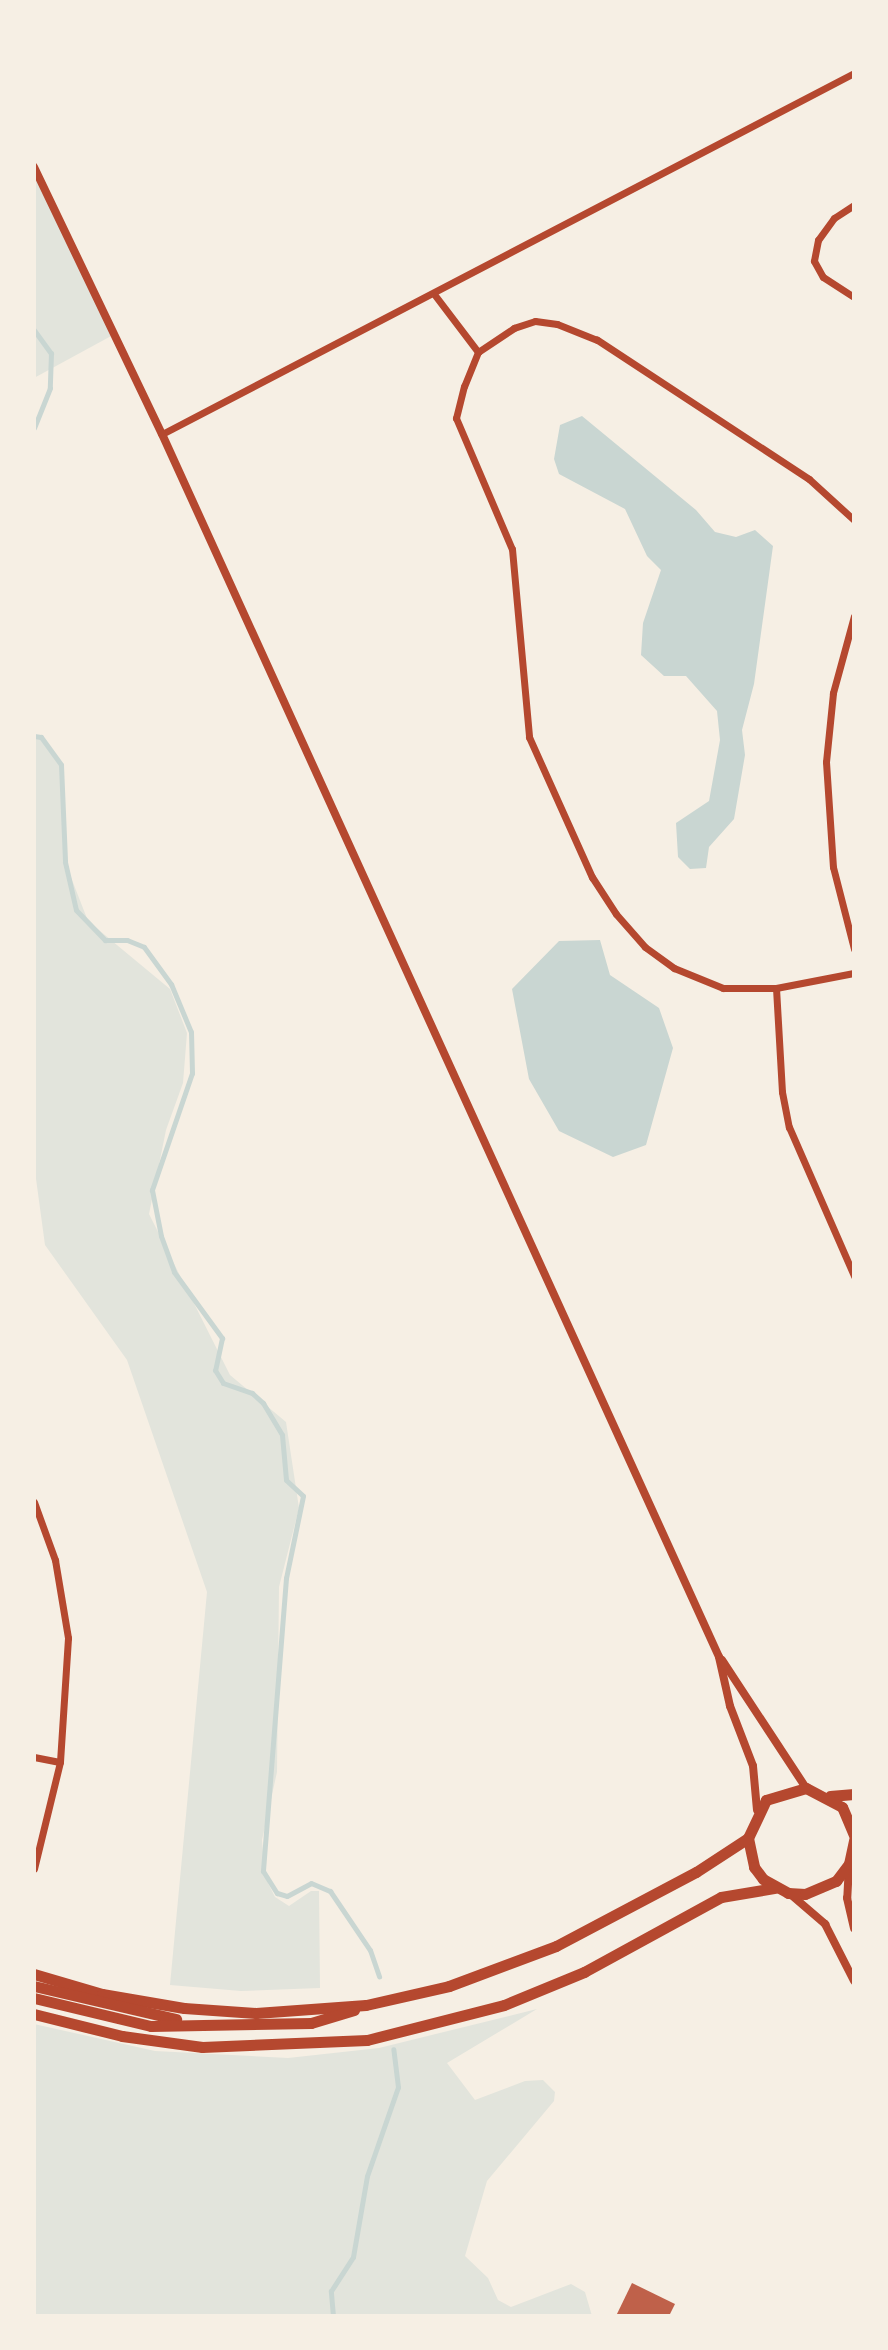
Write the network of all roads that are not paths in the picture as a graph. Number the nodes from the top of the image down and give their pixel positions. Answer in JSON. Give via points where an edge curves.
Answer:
{"nodes":[{"id":1,"x":854,"y":73,"type":"edge"},
{"id":2,"x":34,"y":167,"type":"edge"},
{"id":3,"x":854,"y":205,"type":"edge"},
{"id":4,"x":434,"y":294,"type":"junction"},
{"id":5,"x":854,"y":297,"type":"edge"},
{"id":6,"x":478,"y":352,"type":"junction"},
{"id":7,"x":162,"y":434,"type":"junction"},
{"id":8,"x":854,"y":520,"type":"edge"},
{"id":9,"x":854,"y":616,"type":"edge"},
{"id":10,"x":854,"y":949,"type":"edge"},
{"id":11,"x":854,"y":973,"type":"edge"},
{"id":12,"x":776,"y":988,"type":"junction"},
{"id":13,"x":854,"y":1276,"type":"edge"},
{"id":14,"x":34,"y":1502,"type":"edge"},
{"id":15,"x":719,"y":1657,"type":"junction"},
{"id":16,"x":34,"y":1757,"type":"edge"},
{"id":17,"x":60,"y":1762,"type":"junction"},
{"id":18,"x":806,"y":1788,"type":"junction"},
{"id":19,"x":854,"y":1794,"type":"edge"},
{"id":20,"x":830,"y":1796,"type":"junction"},
{"id":21,"x":757,"y":1810,"type":"junction"},
{"id":22,"x":748,"y":1838,"type":"junction"},
{"id":23,"x":854,"y":1838,"type":"edge"},
{"id":24,"x":852,"y":1856,"type":"edge"},
{"id":25,"x":34,"y":1869,"type":"edge"},
{"id":26,"x":775,"y":1888,"type":"junction"},
{"id":27,"x":788,"y":1893,"type":"junction"},
{"id":28,"x":854,"y":1928,"type":"edge"},
{"id":29,"x":34,"y":1974,"type":"edge"},
{"id":30,"x":854,"y":1981,"type":"edge"},
{"id":31,"x":34,"y":1986,"type":"edge"},
{"id":32,"x":34,"y":1998,"type":"edge"},
{"id":33,"x":366,"y":2005,"type":"junction"},
{"id":34,"x":34,"y":2014,"type":"edge"},
{"id":35,"x":196,"y":2022,"type":"junction"}],
"edges":[{"from":1,"to":4,"type":"street"},
{"from":2,"to":7,"type":"street"},
{"from":3,"to":5,"type":"street","via":[[826,229],[814,261],[823,277]]},
{"from":4,"to":6,"type":"street"},
{"from":4,"to":7,"type":"street"},
{"from":6,"to":8,"type":"street","via":[[535,321],[597,340],[809,479]]},
{"from":6,"to":12,"type":"street","via":[[456,418],[512,549],[529,737],[592,877],[635,936],[674,968],[723,988]]},
{"from":7,"to":15,"type":"street"},
{"from":9,"to":10,"type":"street","via":[[832,704],[826,797],[833,867]]},
{"from":11,"to":12,"type":"street"},
{"from":12,"to":13,"type":"street","via":[[789,1127]]},
{"from":14,"to":17,"type":"street","via":[[55,1560],[68,1638]]},
{"from":15,"to":18,"type":"street"},
{"from":15,"to":21,"type":"street","via":[[730,1706],[753,1766]]},
{"from":16,"to":17,"type":"street"},
{"from":17,"to":25,"type":"street"},
{"from":18,"to":20,"type":"main road"},
{"from":18,"to":21,"type":"main road","via":[[779,1792]]},
{"from":19,"to":20,"type":"main road"},
{"from":20,"to":23,"type":"main road","via":[[842,1807]]},
{"from":21,"to":22,"type":"main road"},
{"from":22,"to":26,"type":"main road","via":[[754,1867]]},
{"from":22,"to":33,"type":"main road","via":[[696,1872],[556,1946],[449,1986]]},
{"from":23,"to":24,"type":"main road"},
{"from":24,"to":27,"type":"main road","via":[[822,1890]]},
{"from":24,"to":28,"type":"street","via":[[847,1898]]},
{"from":26,"to":27,"type":"main road"},
{"from":26,"to":34,"type":"main road","via":[[721,1897],[584,1972],[504,2005],[367,2040],[202,2047],[122,2036]]},
{"from":27,"to":30,"type":"street","via":[[825,1924]]},
{"from":29,"to":33,"type":"main road","via":[[102,1994],[184,2008],[256,2013]]},
{"from":31,"to":35,"type":"main road","via":[[74,1999]]},
{"from":32,"to":35,"type":"main road","via":[[151,2026]]},
{"from":33,"to":35,"type":"main road","via":[[311,2023]]}]}
